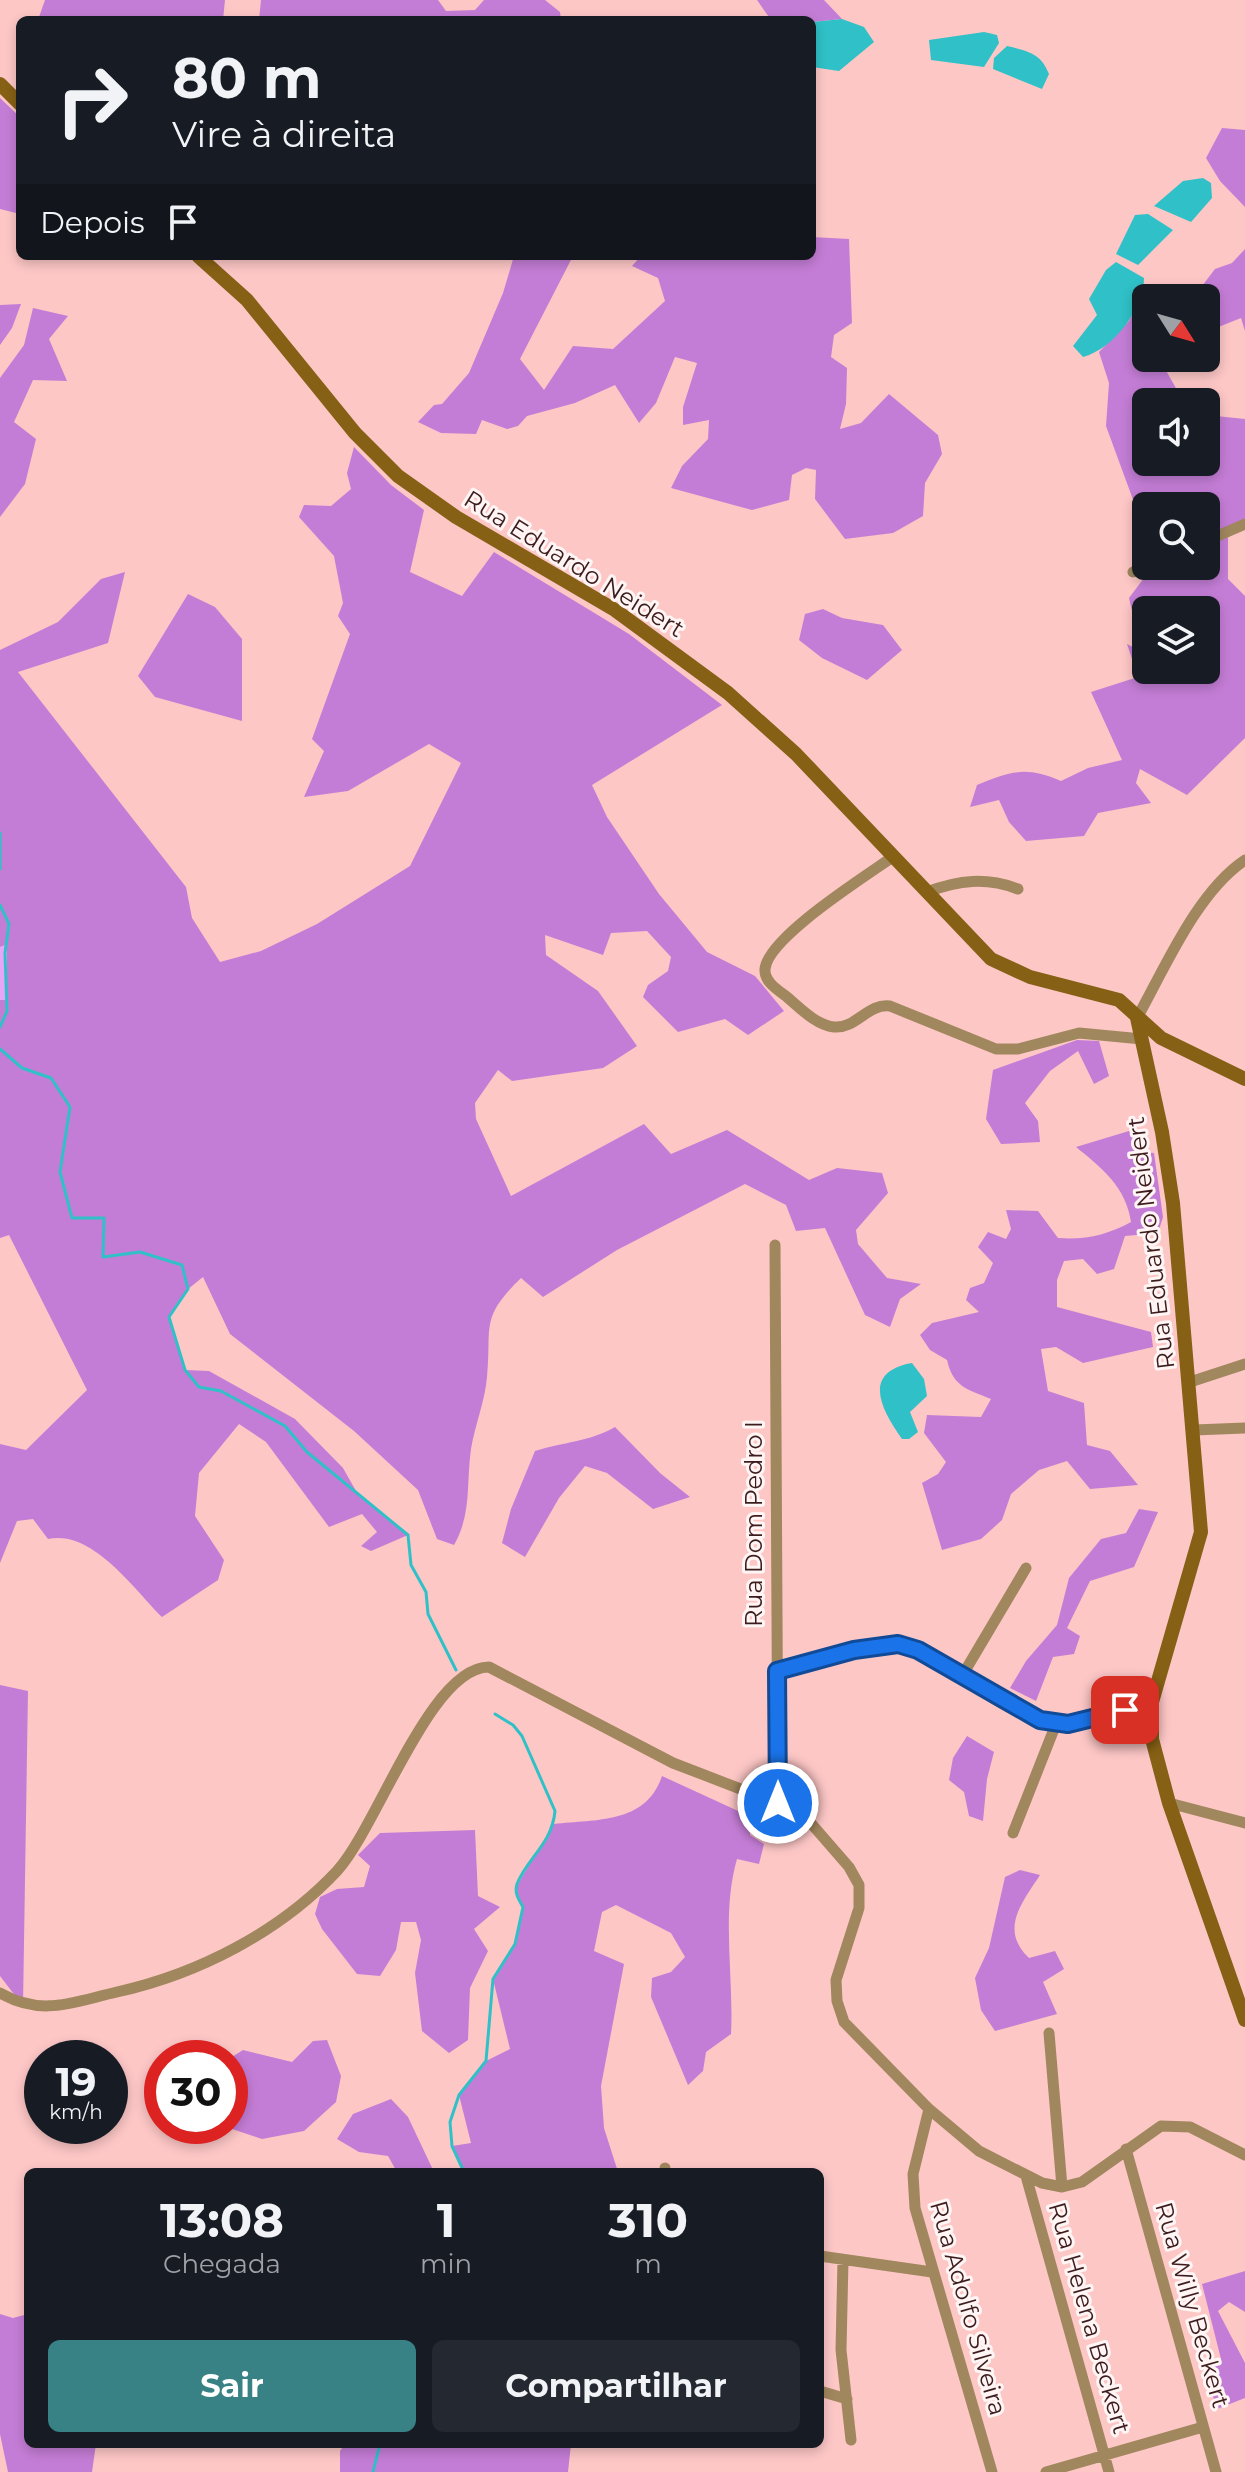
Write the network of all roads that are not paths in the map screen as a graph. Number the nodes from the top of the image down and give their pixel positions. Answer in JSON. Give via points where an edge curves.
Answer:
{"nodes":[{"id":1,"x":0,"y":84,"type":"edge"},
{"id":2,"x":16,"y":100,"type":"edge"},
{"id":3,"x":202,"y":260,"type":"edge"},
{"id":4,"x":1245,"y":524,"type":"edge"},
{"id":5,"x":1220,"y":535,"type":"edge"},
{"id":6,"x":894,"y":856,"type":"junction"},
{"id":7,"x":1245,"y":860,"type":"edge"},
{"id":8,"x":1018,"y":889,"type":"dead end"},
{"id":9,"x":927,"y":892,"type":"junction"},
{"id":10,"x":1137,"y":1018,"type":"junction"},
{"id":11,"x":1142,"y":1039,"type":"junction"},
{"id":12,"x":1245,"y":1079,"type":"edge"},
{"id":13,"x":775,"y":1245,"type":"dead end"},
{"id":14,"x":1245,"y":1364,"type":"edge"},
{"id":15,"x":1190,"y":1382,"type":"junction"},
{"id":16,"x":1245,"y":1428,"type":"edge"},
{"id":17,"x":1194,"y":1430,"type":"junction"},
{"id":18,"x":1026,"y":1568,"type":"dead end"},
{"id":19,"x":777,"y":1671,"type":"junction"},
{"id":20,"x":962,"y":1676,"type":"junction"},
{"id":21,"x":1152,"y":1702,"type":"junction"},
{"id":22,"x":1056,"y":1724,"type":"junction"},
{"id":23,"x":778,"y":1803,"type":"junction"},
{"id":24,"x":1169,"y":1803,"type":"junction"},
{"id":25,"x":1245,"y":1823,"type":"edge"},
{"id":26,"x":1013,"y":1833,"type":"dead end"},
{"id":27,"x":0,"y":1993,"type":"edge"},
{"id":28,"x":1245,"y":2020,"type":"edge"},
{"id":29,"x":1049,"y":2033,"type":"dead end"},
{"id":30,"x":929,"y":2109,"type":"junction"},
{"id":31,"x":1126,"y":2149,"type":"junction"},
{"id":32,"x":1245,"y":2155,"type":"edge"},
{"id":33,"x":1026,"y":2176,"type":"junction"},
{"id":34,"x":1062,"y":2187,"type":"junction"},
{"id":35,"x":824,"y":2257,"type":"edge"},
{"id":36,"x":843,"y":2260,"type":"junction"},
{"id":37,"x":932,"y":2272,"type":"junction"},
{"id":38,"x":824,"y":2392,"type":"edge"},
{"id":39,"x":847,"y":2399,"type":"junction"},
{"id":40,"x":1203,"y":2427,"type":"junction"},
{"id":41,"x":851,"y":2440,"type":"dead end"},
{"id":42,"x":1105,"y":2455,"type":"junction"},
{"id":43,"x":992,"y":2472,"type":"edge"},
{"id":44,"x":1046,"y":2472,"type":"edge"},
{"id":45,"x":1109,"y":2472,"type":"edge"},
{"id":46,"x":1216,"y":2472,"type":"edge"}],
"edges":[{"from":1,"to":2,"type":"street"},
{"from":3,"to":6,"type":"street","name":"Rua Eduardo Neidert","via":[[247,300],[355,433],[398,476],[456,517],[634,623],[757,717]]},
{"from":4,"to":5,"type":"street"},
{"from":6,"to":9,"type":"street","name":"Rua Eduardo Neidert"},
{"from":6,"to":11,"type":"street","via":[[772,951],[765,972],[770,984],[821,1023],[835,1027],[884,1005],[996,1049],[1018,1049],[1079,1033]]},
{"from":7,"to":10,"type":"street","via":[[1200,908]]},
{"from":8,"to":9,"type":"street","via":[[965,880]]},
{"from":9,"to":10,"type":"street","name":"Rua Eduardo Neidert","via":[[991,959],[1030,977],[1107,995]]},
{"from":10,"to":11,"type":"street","name":"Rua Eduardo Neidert"},
{"from":10,"to":12,"type":"street","via":[[1161,1038]]},
{"from":11,"to":15,"type":"street","name":"Rua Eduardo Neidert","via":[[1171,1180]]},
{"from":13,"to":19,"type":"street","name":"Rua Dom Pedro I"},
{"from":14,"to":15,"type":"street"},
{"from":15,"to":17,"type":"street","name":"Rua Eduardo Neidert"},
{"from":16,"to":17,"type":"street"},
{"from":17,"to":21,"type":"street","name":"Rua Eduardo Neidert","via":[[1200,1544]]},
{"from":18,"to":20,"type":"street"},
{"from":19,"to":20,"type":"street","via":[[898,1644]]},
{"from":19,"to":23,"type":"street","name":"Rua Dom Pedro I"},
{"from":20,"to":22,"type":"street","via":[[1016,1709]]},
{"from":21,"to":22,"type":"street"},
{"from":21,"to":24,"type":"street","name":"Rua Eduardo Neidert","via":[[1152,1739]]},
{"from":22,"to":26,"type":"street"},
{"from":23,"to":27,"type":"street","via":[[673,1763],[508,1676],[480,1667],[452,1684],[431,1709],[368,1828],[338,1870],[294,1911],[239,1947],[146,1985],[49,2007],[23,2006]]},
{"from":23,"to":30,"type":"street","via":[[809,1821],[859,1885],[859,1908],[836,1980],[844,2022]]},
{"from":24,"to":25,"type":"street"},
{"from":24,"to":28,"type":"street","name":"Rua Eduardo Neidert"},
{"from":29,"to":34,"type":"street"},
{"from":30,"to":33,"type":"street","via":[[979,2151]]},
{"from":30,"to":37,"type":"street","name":"Rua Adolfo Silveira","via":[[912,2189]]},
{"from":31,"to":32,"type":"street","via":[[1152,2130],[1180,2125]]},
{"from":31,"to":34,"type":"street","via":[[1082,2182]]},
{"from":31,"to":40,"type":"street","name":"Rua Willy Beckert"},
{"from":33,"to":34,"type":"street"},
{"from":33,"to":42,"type":"street","name":"Rua Helena Beckert"},
{"from":35,"to":36,"type":"street"},
{"from":36,"to":37,"type":"street"},
{"from":36,"to":39,"type":"street","via":[[841,2350]]},
{"from":37,"to":43,"type":"street","name":"Rua Adolfo Silveira"},
{"from":38,"to":39,"type":"street"},
{"from":39,"to":41,"type":"street"},
{"from":40,"to":42,"type":"street"},
{"from":40,"to":46,"type":"street","name":"Rua Willy Beckert"},
{"from":42,"to":44,"type":"street"},
{"from":42,"to":45,"type":"street","name":"Rua Helena Beckert"}]}
